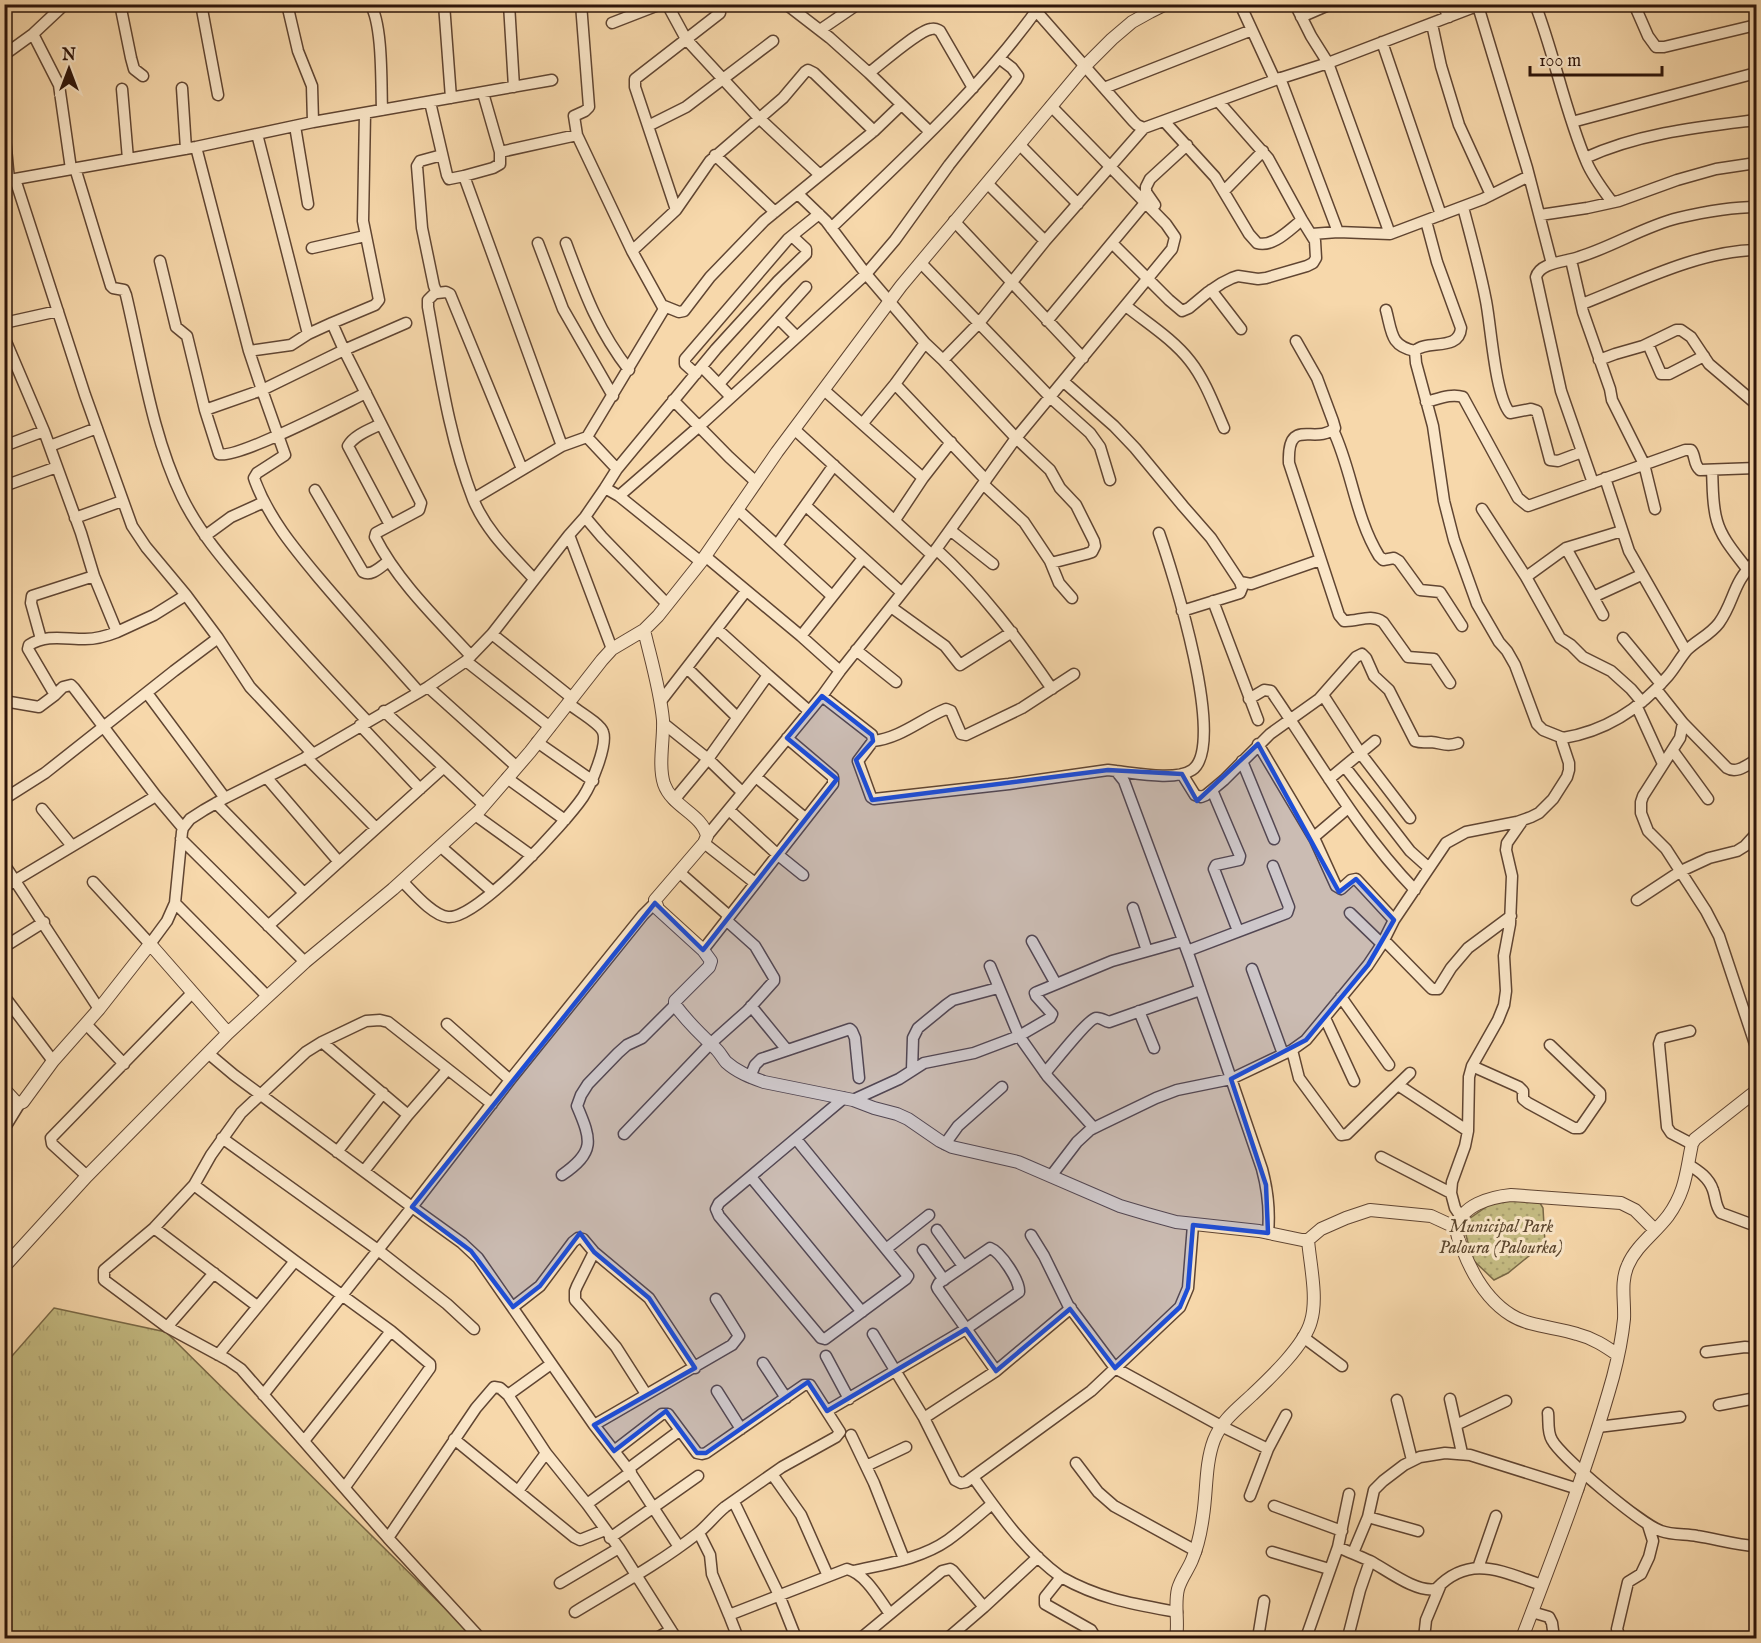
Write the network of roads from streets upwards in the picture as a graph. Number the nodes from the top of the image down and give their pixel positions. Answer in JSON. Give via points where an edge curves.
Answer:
{"nodes":[{"id":1,"x":65,"y":4,"type":"edge"},
{"id":2,"x":120,"y":4,"type":"edge"},
{"id":3,"x":201,"y":4,"type":"edge"},
{"id":4,"x":287,"y":4,"type":"edge"},
{"id":5,"x":370,"y":4,"type":"edge"},
{"id":6,"x":444,"y":4,"type":"edge"},
{"id":7,"x":509,"y":4,"type":"edge"},
{"id":8,"x":580,"y":4,"type":"edge"},
{"id":9,"x":661,"y":4,"type":"edge"},
{"id":10,"x":667,"y":4,"type":"edge"},
{"id":11,"x":786,"y":4,"type":"edge"},
{"id":12,"x":858,"y":4,"type":"edge"},
{"id":13,"x":1166,"y":4,"type":"edge"},
{"id":14,"x":1240,"y":4,"type":"edge"},
{"id":15,"x":1295,"y":4,"type":"edge"},
{"id":16,"x":1331,"y":4,"type":"edge"},
{"id":17,"x":1442,"y":4,"type":"edge"},
{"id":18,"x":1535,"y":4,"type":"edge"},
{"id":19,"x":1634,"y":4,"type":"edge"},
{"id":20,"x":1480,"y":5,"type":"edge"},
{"id":21,"x":1036,"y":6,"type":"edge"},
{"id":22,"x":51,"y":9,"type":"edge"},
{"id":23,"x":720,"y":13,"type":"dead end"},
{"id":24,"x":1301,"y":17,"type":"junction"},
{"id":25,"x":1449,"y":17,"type":"junction"},
{"id":26,"x":612,"y":23,"type":"dead end"},
{"id":27,"x":1432,"y":24,"type":"junction"},
{"id":28,"x":1756,"y":25,"type":"edge"},
{"id":29,"x":820,"y":30,"type":"junction"},
{"id":30,"x":1252,"y":30,"type":"junction"},
{"id":31,"x":33,"y":34,"type":"junction"},
{"id":32,"x":686,"y":39,"type":"junction"},
{"id":33,"x":773,"y":41,"type":"dead end"},
{"id":34,"x":1382,"y":42,"type":"junction"},
{"id":35,"x":5,"y":53,"type":"edge"},
{"id":36,"x":999,"y":58,"type":"junction"},
{"id":37,"x":1328,"y":63,"type":"junction"},
{"id":38,"x":1084,"y":67,"type":"junction"},
{"id":39,"x":869,"y":73,"type":"junction"},
{"id":40,"x":1756,"y":73,"type":"edge"},
{"id":41,"x":143,"y":76,"type":"dead end"},
{"id":42,"x":1278,"y":79,"type":"junction"},
{"id":43,"x":552,"y":80,"type":"dead end"},
{"id":44,"x":722,"y":80,"type":"junction"},
{"id":45,"x":514,"y":87,"type":"junction"},
{"id":46,"x":182,"y":88,"type":"dead end"},
{"id":47,"x":973,"y":88,"type":"junction"},
{"id":48,"x":1104,"y":88,"type":"junction"},
{"id":49,"x":122,"y":89,"type":"dead end"},
{"id":50,"x":483,"y":93,"type":"junction"},
{"id":51,"x":218,"y":95,"type":"dead end"},
{"id":52,"x":452,"y":98,"type":"junction"},
{"id":53,"x":1218,"y":101,"type":"junction"},
{"id":54,"x":430,"y":102,"type":"junction"},
{"id":55,"x":901,"y":105,"type":"junction"},
{"id":56,"x":1051,"y":106,"type":"junction"},
{"id":57,"x":382,"y":110,"type":"junction"},
{"id":58,"x":366,"y":113,"type":"junction"},
{"id":59,"x":759,"y":118,"type":"junction"},
{"id":60,"x":1756,"y":120,"type":"edge"},
{"id":61,"x":1164,"y":121,"type":"junction"},
{"id":62,"x":313,"y":122,"type":"junction"},
{"id":63,"x":1572,"y":122,"type":"junction"},
{"id":64,"x":295,"y":126,"type":"junction"},
{"id":65,"x":648,"y":126,"type":"junction"},
{"id":66,"x":4,"y":128,"type":"edge"},
{"id":67,"x":1144,"y":128,"type":"junction"},
{"id":68,"x":874,"y":131,"type":"junction"},
{"id":69,"x":930,"y":132,"type":"junction"},
{"id":70,"x":257,"y":134,"type":"junction"},
{"id":71,"x":577,"y":135,"type":"junction"},
{"id":72,"x":1020,"y":145,"type":"junction"},
{"id":73,"x":1187,"y":145,"type":"junction"},
{"id":74,"x":191,"y":148,"type":"junction"},
{"id":75,"x":1263,"y":151,"type":"junction"},
{"id":76,"x":500,"y":152,"type":"junction"},
{"id":77,"x":442,"y":155,"type":"junction"},
{"id":78,"x":715,"y":155,"type":"junction"},
{"id":79,"x":1585,"y":158,"type":"junction"},
{"id":80,"x":128,"y":159,"type":"junction"},
{"id":81,"x":1756,"y":163,"type":"edge"},
{"id":82,"x":1109,"y":168,"type":"junction"},
{"id":83,"x":73,"y":169,"type":"junction"},
{"id":84,"x":819,"y":175,"type":"junction"},
{"id":85,"x":464,"y":176,"type":"junction"},
{"id":86,"x":1529,"y":176,"type":"junction"},
{"id":87,"x":9,"y":180,"type":"edge"},
{"id":88,"x":987,"y":183,"type":"junction"},
{"id":89,"x":1224,"y":191,"type":"junction"},
{"id":90,"x":798,"y":194,"type":"junction"},
{"id":91,"x":1491,"y":195,"type":"junction"},
{"id":92,"x":1612,"y":202,"type":"junction"},
{"id":93,"x":1145,"y":203,"type":"junction"},
{"id":94,"x":308,"y":204,"type":"dead end"},
{"id":95,"x":1078,"y":204,"type":"junction"},
{"id":96,"x":1463,"y":207,"type":"junction"},
{"id":97,"x":1756,"y":207,"type":"edge"},
{"id":98,"x":676,"y":210,"type":"junction"},
{"id":99,"x":774,"y":212,"type":"junction"},
{"id":100,"x":819,"y":214,"type":"junction"},
{"id":101,"x":1442,"y":215,"type":"junction"},
{"id":102,"x":1540,"y":215,"type":"junction"},
{"id":103,"x":1302,"y":220,"type":"junction"},
{"id":104,"x":954,"y":221,"type":"junction"},
{"id":105,"x":1426,"y":221,"type":"junction"},
{"id":106,"x":831,"y":228,"type":"junction"},
{"id":107,"x":1338,"y":232,"type":"junction"},
{"id":108,"x":1183,"y":233,"type":"dead end"},
{"id":109,"x":1312,"y":234,"type":"junction"},
{"id":110,"x":1390,"y":234,"type":"junction"},
{"id":111,"x":366,"y":236,"type":"junction"},
{"id":112,"x":792,"y":236,"type":"junction"},
{"id":113,"x":1045,"y":241,"type":"junction"},
{"id":114,"x":538,"y":243,"type":"dead end"},
{"id":115,"x":566,"y":243,"type":"dead end"},
{"id":116,"x":1113,"y":244,"type":"junction"},
{"id":117,"x":312,"y":248,"type":"dead end"},
{"id":118,"x":1756,"y":250,"type":"edge"},
{"id":119,"x":632,"y":251,"type":"junction"},
{"id":120,"x":1571,"y":260,"type":"junction"},
{"id":121,"x":160,"y":261,"type":"dead end"},
{"id":122,"x":921,"y":263,"type":"junction"},
{"id":123,"x":1552,"y":264,"type":"junction"},
{"id":124,"x":866,"y":274,"type":"junction"},
{"id":125,"x":1149,"y":278,"type":"junction"},
{"id":126,"x":1012,"y":284,"type":"junction"},
{"id":127,"x":806,"y":287,"type":"dead end"},
{"id":128,"x":1211,"y":290,"type":"junction"},
{"id":129,"x":436,"y":292,"type":"junction"},
{"id":130,"x":889,"y":302,"type":"junction"},
{"id":131,"x":1582,"y":304,"type":"junction"},
{"id":132,"x":664,"y":306,"type":"junction"},
{"id":133,"x":1126,"y":306,"type":"junction"},
{"id":134,"x":1386,"y":310,"type":"dead end"},
{"id":135,"x":58,"y":311,"type":"junction"},
{"id":136,"x":778,"y":318,"type":"junction"},
{"id":137,"x":1047,"y":321,"type":"junction"},
{"id":138,"x":4,"y":323,"type":"edge"},
{"id":139,"x":332,"y":323,"type":"junction"},
{"id":140,"x":406,"y":323,"type":"dead end"},
{"id":141,"x":979,"y":323,"type":"junction"},
{"id":142,"x":1241,"y":329,"type":"dead end"},
{"id":143,"x":308,"y":334,"type":"junction"},
{"id":144,"x":796,"y":336,"type":"junction"},
{"id":145,"x":4,"y":337,"type":"edge"},
{"id":146,"x":1296,"y":341,"type":"dead end"},
{"id":147,"x":925,"y":343,"type":"junction"},
{"id":148,"x":1648,"y":344,"type":"junction"},
{"id":149,"x":344,"y":350,"type":"junction"},
{"id":150,"x":249,"y":351,"type":"junction"},
{"id":151,"x":1415,"y":351,"type":"junction"},
{"id":152,"x":1704,"y":356,"type":"junction"},
{"id":153,"x":1083,"y":358,"type":"junction"},
{"id":154,"x":943,"y":360,"type":"junction"},
{"id":155,"x":1599,"y":360,"type":"junction"},
{"id":156,"x":629,"y":370,"type":"junction"},
{"id":157,"x":699,"y":370,"type":"junction"},
{"id":158,"x":1064,"y":382,"type":"junction"},
{"id":159,"x":719,"y":384,"type":"junction"},
{"id":160,"x":895,"y":384,"type":"junction"},
{"id":161,"x":262,"y":390,"type":"junction"},
{"id":162,"x":824,"y":390,"type":"junction"},
{"id":163,"x":366,"y":393,"type":"junction"},
{"id":164,"x":613,"y":396,"type":"junction"},
{"id":165,"x":730,"y":396,"type":"junction"},
{"id":166,"x":1051,"y":398,"type":"junction"},
{"id":167,"x":673,"y":400,"type":"junction"},
{"id":168,"x":1426,"y":402,"type":"junction"},
{"id":169,"x":1756,"y":404,"type":"edge"},
{"id":170,"x":205,"y":410,"type":"junction"},
{"id":171,"x":863,"y":423,"type":"junction"},
{"id":172,"x":381,"y":424,"type":"junction"},
{"id":173,"x":98,"y":428,"type":"junction"},
{"id":174,"x":1224,"y":428,"type":"dead end"},
{"id":175,"x":700,"y":429,"type":"junction"},
{"id":176,"x":794,"y":429,"type":"junction"},
{"id":177,"x":1333,"y":430,"type":"junction"},
{"id":178,"x":44,"y":431,"type":"junction"},
{"id":179,"x":278,"y":436,"type":"junction"},
{"id":180,"x":587,"y":437,"type":"junction"},
{"id":181,"x":1016,"y":438,"type":"junction"},
{"id":182,"x":951,"y":442,"type":"junction"},
{"id":183,"x":4,"y":446,"type":"edge"},
{"id":184,"x":50,"y":446,"type":"junction"},
{"id":185,"x":562,"y":446,"type":"junction"},
{"id":186,"x":1582,"y":452,"type":"junction"},
{"id":187,"x":1644,"y":464,"type":"junction"},
{"id":188,"x":834,"y":465,"type":"junction"},
{"id":189,"x":57,"y":467,"type":"junction"},
{"id":190,"x":1756,"y":468,"type":"edge"},
{"id":191,"x":522,"y":469,"type":"junction"},
{"id":192,"x":617,"y":469,"type":"junction"},
{"id":193,"x":1713,"y":470,"type":"junction"},
{"id":194,"x":923,"y":478,"type":"junction"},
{"id":195,"x":1605,"y":478,"type":"junction"},
{"id":196,"x":1110,"y":480,"type":"dead end"},
{"id":197,"x":756,"y":482,"type":"junction"},
{"id":198,"x":984,"y":482,"type":"junction"},
{"id":199,"x":1593,"y":483,"type":"junction"},
{"id":200,"x":4,"y":486,"type":"edge"},
{"id":201,"x":605,"y":488,"type":"junction"},
{"id":202,"x":315,"y":490,"type":"dead end"},
{"id":203,"x":619,"y":496,"type":"junction"},
{"id":204,"x":473,"y":499,"type":"junction"},
{"id":205,"x":122,"y":501,"type":"junction"},
{"id":206,"x":264,"y":502,"type":"junction"},
{"id":207,"x":806,"y":506,"type":"junction"},
{"id":208,"x":737,"y":509,"type":"junction"},
{"id":209,"x":1482,"y":509,"type":"dead end"},
{"id":210,"x":1655,"y":509,"type":"dead end"},
{"id":211,"x":585,"y":517,"type":"junction"},
{"id":212,"x":75,"y":518,"type":"junction"},
{"id":213,"x":895,"y":520,"type":"junction"},
{"id":214,"x":390,"y":525,"type":"junction"},
{"id":215,"x":950,"y":530,"type":"junction"},
{"id":216,"x":1622,"y":531,"type":"junction"},
{"id":217,"x":1159,"y":533,"type":"dead end"},
{"id":218,"x":569,"y":535,"type":"junction"},
{"id":219,"x":205,"y":536,"type":"junction"},
{"id":220,"x":777,"y":545,"type":"junction"},
{"id":221,"x":1566,"y":548,"type":"junction"},
{"id":222,"x":934,"y":552,"type":"junction"},
{"id":223,"x":863,"y":558,"type":"junction"},
{"id":224,"x":703,"y":559,"type":"junction"},
{"id":225,"x":1320,"y":560,"type":"junction"},
{"id":226,"x":389,"y":561,"type":"junction"},
{"id":227,"x":1756,"y":561,"type":"edge"},
{"id":228,"x":1051,"y":563,"type":"junction"},
{"id":229,"x":993,"y":564,"type":"dead end"},
{"id":230,"x":1747,"y":569,"type":"junction"},
{"id":231,"x":1641,"y":574,"type":"junction"},
{"id":232,"x":94,"y":576,"type":"junction"},
{"id":233,"x":1526,"y":577,"type":"junction"},
{"id":234,"x":534,"y":579,"type":"junction"},
{"id":235,"x":1240,"y":582,"type":"junction"},
{"id":236,"x":746,"y":591,"type":"junction"},
{"id":237,"x":902,"y":592,"type":"junction"},
{"id":238,"x":186,"y":596,"type":"junction"},
{"id":239,"x":832,"y":596,"type":"junction"},
{"id":240,"x":1593,"y":597,"type":"junction"},
{"id":241,"x":1072,"y":598,"type":"dead end"},
{"id":242,"x":1213,"y":601,"type":"junction"},
{"id":243,"x":667,"y":604,"type":"junction"},
{"id":244,"x":891,"y":607,"type":"junction"},
{"id":245,"x":1182,"y":611,"type":"junction"},
{"id":246,"x":1603,"y":615,"type":"dead end"},
{"id":247,"x":1462,"y":626,"type":"dead end"},
{"id":248,"x":717,"y":629,"type":"junction"},
{"id":249,"x":644,"y":630,"type":"junction"},
{"id":250,"x":117,"y":632,"type":"junction"},
{"id":251,"x":1012,"y":632,"type":"junction"},
{"id":252,"x":492,"y":634,"type":"junction"},
{"id":253,"x":801,"y":636,"type":"junction"},
{"id":254,"x":219,"y":638,"type":"junction"},
{"id":255,"x":1623,"y":638,"type":"dead end"},
{"id":256,"x":40,"y":639,"type":"junction"},
{"id":257,"x":612,"y":649,"type":"junction"},
{"id":258,"x":856,"y":650,"type":"junction"},
{"id":259,"x":1686,"y":651,"type":"junction"},
{"id":260,"x":468,"y":658,"type":"junction"},
{"id":261,"x":687,"y":668,"type":"junction"},
{"id":262,"x":840,"y":671,"type":"junction"},
{"id":263,"x":1074,"y":674,"type":"dead end"},
{"id":264,"x":768,"y":675,"type":"junction"},
{"id":265,"x":896,"y":682,"type":"dead end"},
{"id":266,"x":1450,"y":682,"type":"dead end"},
{"id":267,"x":1658,"y":686,"type":"junction"},
{"id":268,"x":423,"y":689,"type":"junction"},
{"id":269,"x":1052,"y":689,"type":"junction"},
{"id":270,"x":147,"y":693,"type":"junction"},
{"id":271,"x":55,"y":694,"type":"junction"},
{"id":272,"x":1323,"y":695,"type":"junction"},
{"id":273,"x":822,"y":696,"type":"junction"},
{"id":274,"x":1249,"y":699,"type":"junction"},
{"id":275,"x":4,"y":701,"type":"edge"},
{"id":276,"x":570,"y":701,"type":"junction"},
{"id":277,"x":661,"y":701,"type":"junction"},
{"id":278,"x":1639,"y":704,"type":"junction"},
{"id":279,"x":384,"y":711,"type":"junction"},
{"id":280,"x":809,"y":711,"type":"junction"},
{"id":281,"x":737,"y":717,"type":"junction"},
{"id":282,"x":1289,"y":719,"type":"junction"},
{"id":283,"x":1258,"y":720,"type":"dead end"},
{"id":284,"x":363,"y":723,"type":"junction"},
{"id":285,"x":663,"y":723,"type":"junction"},
{"id":286,"x":1683,"y":723,"type":"junction"},
{"id":287,"x":104,"y":727,"type":"junction"},
{"id":288,"x":550,"y":727,"type":"junction"},
{"id":289,"x":787,"y":738,"type":"junction"},
{"id":290,"x":1563,"y":738,"type":"junction"},
{"id":291,"x":873,"y":741,"type":"junction"},
{"id":292,"x":1375,"y":741,"type":"dead end"},
{"id":293,"x":537,"y":742,"type":"junction"},
{"id":294,"x":1458,"y":743,"type":"dead end"},
{"id":295,"x":1258,"y":744,"type":"junction"},
{"id":296,"x":1672,"y":752,"type":"junction"},
{"id":297,"x":1361,"y":754,"type":"junction"},
{"id":298,"x":309,"y":755,"type":"junction"},
{"id":299,"x":708,"y":759,"type":"junction"},
{"id":300,"x":1756,"y":760,"type":"edge"},
{"id":301,"x":1242,"y":761,"type":"junction"},
{"id":302,"x":1663,"y":764,"type":"junction"},
{"id":303,"x":1345,"y":766,"type":"junction"},
{"id":304,"x":517,"y":767,"type":"junction"},
{"id":305,"x":443,"y":768,"type":"junction"},
{"id":306,"x":1116,"y":771,"type":"junction"},
{"id":307,"x":1182,"y":774,"type":"junction"},
{"id":308,"x":756,"y":777,"type":"junction"},
{"id":309,"x":267,"y":778,"type":"junction"},
{"id":310,"x":507,"y":778,"type":"junction"},
{"id":311,"x":1329,"y":778,"type":"junction"},
{"id":312,"x":592,"y":781,"type":"junction"},
{"id":313,"x":420,"y":789,"type":"junction"},
{"id":314,"x":1212,"y":790,"type":"junction"},
{"id":315,"x":741,"y":792,"type":"junction"},
{"id":316,"x":156,"y":796,"type":"junction"},
{"id":317,"x":4,"y":799,"type":"edge"},
{"id":318,"x":1708,"y":799,"type":"dead end"},
{"id":319,"x":674,"y":800,"type":"junction"},
{"id":320,"x":220,"y":801,"type":"junction"},
{"id":321,"x":484,"y":805,"type":"junction"},
{"id":322,"x":1348,"y":808,"type":"junction"},
{"id":323,"x":42,"y":809,"type":"dead end"},
{"id":324,"x":729,"y":810,"type":"junction"},
{"id":325,"x":475,"y":814,"type":"junction"},
{"id":326,"x":806,"y":818,"type":"junction"},
{"id":327,"x":1410,"y":818,"type":"dead end"},
{"id":328,"x":565,"y":820,"type":"junction"},
{"id":329,"x":1523,"y":820,"type":"junction"},
{"id":330,"x":376,"y":828,"type":"junction"},
{"id":331,"x":182,"y":833,"type":"junction"},
{"id":332,"x":1756,"y":836,"type":"edge"},
{"id":333,"x":1314,"y":837,"type":"junction"},
{"id":334,"x":705,"y":839,"type":"junction"},
{"id":335,"x":1274,"y":839,"type":"dead end"},
{"id":336,"x":72,"y":846,"type":"junction"},
{"id":337,"x":440,"y":846,"type":"junction"},
{"id":338,"x":777,"y":854,"type":"junction"},
{"id":339,"x":532,"y":856,"type":"junction"},
{"id":340,"x":339,"y":862,"type":"junction"},
{"id":341,"x":4,"y":864,"type":"edge"},
{"id":342,"x":1273,"y":866,"type":"dead end"},
{"id":343,"x":1429,"y":868,"type":"junction"},
{"id":344,"x":679,"y":872,"type":"junction"},
{"id":345,"x":1681,"y":872,"type":"junction"},
{"id":346,"x":803,"y":874,"type":"dead end"},
{"id":347,"x":15,"y":881,"type":"junction"},
{"id":348,"x":402,"y":881,"type":"junction"},
{"id":349,"x":93,"y":882,"type":"dead end"},
{"id":350,"x":755,"y":884,"type":"junction"},
{"id":351,"x":4,"y":887,"type":"edge"},
{"id":352,"x":1415,"y":890,"type":"junction"},
{"id":353,"x":493,"y":892,"type":"junction"},
{"id":354,"x":304,"y":893,"type":"junction"},
{"id":355,"x":1637,"y":900,"type":"dead end"},
{"id":356,"x":175,"y":903,"type":"junction"},
{"id":357,"x":655,"y":903,"type":"junction"},
{"id":358,"x":1133,"y":908,"type":"dead end"},
{"id":359,"x":1350,"y":913,"type":"dead end"},
{"id":360,"x":1511,"y":916,"type":"junction"},
{"id":361,"x":727,"y":918,"type":"junction"},
{"id":362,"x":1394,"y":920,"type":"junction"},
{"id":363,"x":44,"y":922,"type":"junction"},
{"id":364,"x":268,"y":926,"type":"junction"},
{"id":365,"x":1238,"y":931,"type":"junction"},
{"id":366,"x":1032,"y":941,"type":"dead end"},
{"id":367,"x":1383,"y":942,"type":"junction"},
{"id":368,"x":150,"y":944,"type":"junction"},
{"id":369,"x":1185,"y":946,"type":"junction"},
{"id":370,"x":4,"y":947,"type":"edge"},
{"id":371,"x":703,"y":950,"type":"junction"},
{"id":372,"x":1147,"y":951,"type":"junction"},
{"id":373,"x":305,"y":962,"type":"junction"},
{"id":374,"x":990,"y":966,"type":"dead end"},
{"id":375,"x":1252,"y":969,"type":"dead end"},
{"id":376,"x":1056,"y":984,"type":"junction"},
{"id":377,"x":998,"y":988,"type":"junction"},
{"id":378,"x":1200,"y":990,"type":"junction"},
{"id":379,"x":192,"y":993,"type":"junction"},
{"id":380,"x":4,"y":996,"type":"edge"},
{"id":381,"x":267,"y":996,"type":"junction"},
{"id":382,"x":1341,"y":997,"type":"junction"},
{"id":383,"x":675,"y":1005,"type":"junction"},
{"id":384,"x":751,"y":1006,"type":"junction"},
{"id":385,"x":99,"y":1009,"type":"junction"},
{"id":386,"x":1139,"y":1011,"type":"junction"},
{"id":387,"x":1325,"y":1018,"type":"junction"},
{"id":388,"x":86,"y":1024,"type":"junction"},
{"id":389,"x":447,"y":1024,"type":"dead end"},
{"id":390,"x":1690,"y":1031,"type":"dead end"},
{"id":391,"x":228,"y":1033,"type":"junction"},
{"id":392,"x":1019,"y":1036,"type":"junction"},
{"id":393,"x":322,"y":1042,"type":"junction"},
{"id":394,"x":710,"y":1044,"type":"junction"},
{"id":395,"x":1550,"y":1045,"type":"dead end"},
{"id":396,"x":1756,"y":1047,"type":"edge"},
{"id":397,"x":1154,"y":1048,"type":"dead end"},
{"id":398,"x":787,"y":1050,"type":"junction"},
{"id":399,"x":1288,"y":1052,"type":"junction"},
{"id":400,"x":214,"y":1058,"type":"junction"},
{"id":401,"x":53,"y":1061,"type":"junction"},
{"id":402,"x":123,"y":1064,"type":"junction"},
{"id":403,"x":1389,"y":1065,"type":"dead end"},
{"id":404,"x":1472,"y":1066,"type":"junction"},
{"id":405,"x":447,"y":1070,"type":"junction"},
{"id":406,"x":912,"y":1070,"type":"junction"},
{"id":407,"x":1045,"y":1073,"type":"junction"},
{"id":408,"x":1410,"y":1073,"type":"dead end"},
{"id":409,"x":750,"y":1077,"type":"junction"},
{"id":410,"x":860,"y":1078,"type":"dead end"},
{"id":411,"x":1231,"y":1079,"type":"junction"},
{"id":412,"x":510,"y":1080,"type":"junction"},
{"id":413,"x":1354,"y":1082,"type":"dead end"},
{"id":414,"x":1398,"y":1085,"type":"junction"},
{"id":415,"x":1002,"y":1088,"type":"dead end"},
{"id":416,"x":4,"y":1089,"type":"edge"},
{"id":417,"x":1756,"y":1090,"type":"edge"},
{"id":418,"x":260,"y":1094,"type":"junction"},
{"id":419,"x":383,"y":1094,"type":"junction"},
{"id":420,"x":849,"y":1099,"type":"junction"},
{"id":421,"x":20,"y":1103,"type":"junction"},
{"id":422,"x":492,"y":1104,"type":"junction"},
{"id":423,"x":408,"y":1115,"type":"junction"},
{"id":424,"x":1094,"y":1128,"type":"junction"},
{"id":425,"x":4,"y":1129,"type":"edge"},
{"id":426,"x":1468,"y":1131,"type":"junction"},
{"id":427,"x":624,"y":1134,"type":"dead end"},
{"id":428,"x":222,"y":1138,"type":"junction"},
{"id":429,"x":796,"y":1139,"type":"junction"},
{"id":430,"x":945,"y":1144,"type":"junction"},
{"id":431,"x":1692,"y":1144,"type":"junction"},
{"id":432,"x":337,"y":1152,"type":"junction"},
{"id":433,"x":1382,"y":1157,"type":"dead end"},
{"id":434,"x":1689,"y":1165,"type":"junction"},
{"id":435,"x":364,"y":1172,"type":"junction"},
{"id":436,"x":562,"y":1175,"type":"dead end"},
{"id":437,"x":87,"y":1176,"type":"junction"},
{"id":438,"x":1052,"y":1176,"type":"junction"},
{"id":439,"x":751,"y":1177,"type":"junction"},
{"id":440,"x":194,"y":1185,"type":"junction"},
{"id":441,"x":1451,"y":1192,"type":"junction"},
{"id":442,"x":412,"y":1207,"type":"junction"},
{"id":443,"x":929,"y":1215,"type":"dead end"},
{"id":444,"x":1459,"y":1222,"type":"junction"},
{"id":445,"x":1192,"y":1225,"type":"junction"},
{"id":446,"x":1756,"y":1226,"type":"edge"},
{"id":447,"x":154,"y":1228,"type":"junction"},
{"id":448,"x":937,"y":1230,"type":"dead end"},
{"id":449,"x":1655,"y":1230,"type":"junction"},
{"id":450,"x":1268,"y":1233,"type":"junction"},
{"id":451,"x":1031,"y":1235,"type":"dead end"},
{"id":452,"x":1308,"y":1240,"type":"junction"},
{"id":453,"x":886,"y":1249,"type":"junction"},
{"id":454,"x":378,"y":1250,"type":"junction"},
{"id":455,"x":923,"y":1250,"type":"dead end"},
{"id":456,"x":594,"y":1252,"type":"junction"},
{"id":457,"x":294,"y":1261,"type":"junction"},
{"id":458,"x":963,"y":1266,"type":"junction"},
{"id":459,"x":4,"y":1267,"type":"edge"},
{"id":460,"x":214,"y":1273,"type":"junction"},
{"id":461,"x":944,"y":1280,"type":"junction"},
{"id":462,"x":342,"y":1295,"type":"junction"},
{"id":463,"x":716,"y":1299,"type":"dead end"},
{"id":464,"x":257,"y":1305,"type":"junction"},
{"id":465,"x":513,"y":1306,"type":"junction"},
{"id":466,"x":1071,"y":1308,"type":"junction"},
{"id":467,"x":862,"y":1312,"type":"junction"},
{"id":468,"x":167,"y":1327,"type":"junction"},
{"id":469,"x":474,"y":1329,"type":"dead end"},
{"id":470,"x":966,"y":1329,"type":"junction"},
{"id":471,"x":391,"y":1331,"type":"junction"},
{"id":472,"x":873,"y":1334,"type":"dead end"},
{"id":473,"x":1303,"y":1337,"type":"junction"},
{"id":474,"x":1756,"y":1348,"type":"edge"},
{"id":475,"x":1706,"y":1352,"type":"dead end"},
{"id":476,"x":218,"y":1355,"type":"junction"},
{"id":477,"x":1618,"y":1355,"type":"junction"},
{"id":478,"x":826,"y":1356,"type":"dead end"},
{"id":479,"x":763,"y":1363,"type":"dead end"},
{"id":480,"x":551,"y":1364,"type":"junction"},
{"id":481,"x":1342,"y":1366,"type":"dead end"},
{"id":482,"x":694,"y":1368,"type":"junction"},
{"id":483,"x":1115,"y":1368,"type":"junction"},
{"id":484,"x":896,"y":1371,"type":"junction"},
{"id":485,"x":996,"y":1371,"type":"junction"},
{"id":486,"x":717,"y":1391,"type":"dead end"},
{"id":487,"x":646,"y":1394,"type":"junction"},
{"id":488,"x":263,"y":1395,"type":"junction"},
{"id":489,"x":508,"y":1395,"type":"junction"},
{"id":490,"x":786,"y":1398,"type":"junction"},
{"id":491,"x":1756,"y":1398,"type":"edge"},
{"id":492,"x":849,"y":1399,"type":"junction"},
{"id":493,"x":1450,"y":1399,"type":"dead end"},
{"id":494,"x":1396,"y":1400,"type":"dead end"},
{"id":495,"x":1506,"y":1401,"type":"dead end"},
{"id":496,"x":1719,"y":1406,"type":"dead end"},
{"id":497,"x":827,"y":1412,"type":"junction"},
{"id":498,"x":1548,"y":1413,"type":"dead end"},
{"id":499,"x":1286,"y":1415,"type":"dead end"},
{"id":500,"x":1680,"y":1417,"type":"dead end"},
{"id":501,"x":924,"y":1418,"type":"junction"},
{"id":502,"x":594,"y":1425,"type":"junction"},
{"id":503,"x":1456,"y":1425,"type":"junction"},
{"id":504,"x":1221,"y":1426,"type":"junction"},
{"id":505,"x":1598,"y":1427,"type":"junction"},
{"id":506,"x":741,"y":1429,"type":"junction"},
{"id":507,"x":679,"y":1431,"type":"junction"},
{"id":508,"x":851,"y":1436,"type":"dead end"},
{"id":509,"x":454,"y":1439,"type":"junction"},
{"id":510,"x":304,"y":1441,"type":"junction"},
{"id":511,"x":906,"y":1447,"type":"dead end"},
{"id":512,"x":1268,"y":1449,"type":"junction"},
{"id":513,"x":614,"y":1451,"type":"junction"},
{"id":514,"x":546,"y":1453,"type":"junction"},
{"id":515,"x":1462,"y":1453,"type":"junction"},
{"id":516,"x":1412,"y":1460,"type":"junction"},
{"id":517,"x":1076,"y":1463,"type":"dead end"},
{"id":518,"x":866,"y":1466,"type":"junction"},
{"id":519,"x":630,"y":1471,"type":"junction"},
{"id":520,"x":1583,"y":1472,"type":"junction"},
{"id":521,"x":772,"y":1474,"type":"junction"},
{"id":522,"x":698,"y":1476,"type":"dead end"},
{"id":523,"x":973,"y":1477,"type":"junction"},
{"id":524,"x":345,"y":1487,"type":"junction"},
{"id":525,"x":1578,"y":1489,"type":"junction"},
{"id":526,"x":518,"y":1491,"type":"junction"},
{"id":527,"x":1349,"y":1494,"type":"dead end"},
{"id":528,"x":1250,"y":1496,"type":"dead end"},
{"id":529,"x":734,"y":1502,"type":"junction"},
{"id":530,"x":587,"y":1504,"type":"junction"},
{"id":531,"x":992,"y":1504,"type":"junction"},
{"id":532,"x":1274,"y":1506,"type":"dead end"},
{"id":533,"x":655,"y":1508,"type":"junction"},
{"id":534,"x":1496,"y":1516,"type":"dead end"},
{"id":535,"x":1368,"y":1517,"type":"junction"},
{"id":536,"x":1648,"y":1525,"type":"junction"},
{"id":537,"x":1418,"y":1531,"type":"dead end"},
{"id":538,"x":1342,"y":1532,"type":"junction"},
{"id":539,"x":699,"y":1533,"type":"junction"},
{"id":540,"x":608,"y":1534,"type":"junction"},
{"id":541,"x":388,"y":1538,"type":"junction"},
{"id":542,"x":1756,"y":1546,"type":"edge"},
{"id":543,"x":680,"y":1547,"type":"junction"},
{"id":544,"x":1338,"y":1547,"type":"junction"},
{"id":545,"x":619,"y":1548,"type":"junction"},
{"id":546,"x":1196,"y":1551,"type":"junction"},
{"id":547,"x":1272,"y":1552,"type":"dead end"},
{"id":548,"x":1353,"y":1553,"type":"junction"},
{"id":549,"x":1038,"y":1557,"type":"junction"},
{"id":550,"x":904,"y":1559,"type":"junction"},
{"id":551,"x":1370,"y":1561,"type":"junction"},
{"id":552,"x":1478,"y":1568,"type":"junction"},
{"id":553,"x":1329,"y":1569,"type":"junction"},
{"id":554,"x":854,"y":1571,"type":"junction"},
{"id":555,"x":636,"y":1575,"type":"junction"},
{"id":556,"x":828,"y":1576,"type":"junction"},
{"id":557,"x":1061,"y":1577,"type":"junction"},
{"id":558,"x":560,"y":1583,"type":"dead end"},
{"id":559,"x":1442,"y":1583,"type":"junction"},
{"id":560,"x":1542,"y":1586,"type":"junction"},
{"id":561,"x":779,"y":1595,"type":"junction"},
{"id":562,"x":1264,"y":1601,"type":"dead end"},
{"id":563,"x":984,"y":1607,"type":"junction"},
{"id":564,"x":575,"y":1612,"type":"dead end"},
{"id":565,"x":1177,"y":1612,"type":"junction"},
{"id":566,"x":1532,"y":1612,"type":"junction"},
{"id":567,"x":890,"y":1614,"type":"junction"},
{"id":568,"x":729,"y":1616,"type":"junction"},
{"id":569,"x":673,"y":1634,"type":"edge"},
{"id":570,"x":1348,"y":1637,"type":"dead end"},
{"id":571,"x":480,"y":1638,"type":"edge"},
{"id":572,"x":657,"y":1638,"type":"edge"},
{"id":573,"x":738,"y":1638,"type":"edge"},
{"id":574,"x":796,"y":1638,"type":"edge"},
{"id":575,"x":861,"y":1638,"type":"edge"},
{"id":576,"x":948,"y":1638,"type":"edge"},
{"id":577,"x":1094,"y":1638,"type":"edge"},
{"id":578,"x":1176,"y":1638,"type":"edge"},
{"id":579,"x":1258,"y":1638,"type":"edge"},
{"id":580,"x":1306,"y":1638,"type":"edge"},
{"id":581,"x":1424,"y":1638,"type":"edge"},
{"id":582,"x":1522,"y":1638,"type":"edge"},
{"id":583,"x":1554,"y":1638,"type":"edge"},
{"id":584,"x":1623,"y":1638,"type":"edge"}],
"edges":[{"from":1,"to":22,"type":"street"},
{"from":2,"to":41,"type":"street","via":[[130,58],[134,69]]},
{"from":3,"to":51,"type":"street"},
{"from":4,"to":62,"type":"street","via":[[298,51],[312,86]]},
{"from":5,"to":57,"type":"street","via":[[376,18]]},
{"from":6,"to":52,"type":"street"},
{"from":7,"to":45,"type":"street"},
{"from":8,"to":71,"type":"street","via":[[589,107],[574,116]]},
{"from":9,"to":26,"type":"street"},
{"from":10,"to":32,"type":"street"},
{"from":11,"to":29,"type":"street"},
{"from":12,"to":29,"type":"street"},
{"from":13,"to":38,"type":"street","via":[[1132,22]]},
{"from":14,"to":30,"type":"street"},
{"from":15,"to":24,"type":"street"},
{"from":16,"to":24,"type":"street"},
{"from":17,"to":25,"type":"street"},
{"from":18,"to":63,"type":"street"},
{"from":19,"to":28,"type":"street","via":[[1656,47]]},
{"from":20,"to":25,"type":"street"},
{"from":20,"to":86,"type":"street"},
{"from":21,"to":36,"type":"street","via":[[1024,29]]},
{"from":21,"to":38,"type":"street"},
{"from":22,"to":31,"type":"street"},
{"from":23,"to":32,"type":"street"},
{"from":24,"to":37,"type":"street"},
{"from":25,"to":27,"type":"street"},
{"from":27,"to":34,"type":"street"},
{"from":27,"to":91,"type":"street","via":[[1458,125]]},
{"from":29,"to":39,"type":"street"},
{"from":30,"to":42,"type":"street"},
{"from":30,"to":48,"type":"street"},
{"from":31,"to":35,"type":"street"},
{"from":31,"to":83,"type":"street","via":[[59,85]]},
{"from":32,"to":44,"type":"street"},
{"from":32,"to":65,"type":"street","via":[[635,79]]},
{"from":33,"to":44,"type":"street"},
{"from":34,"to":37,"type":"street"},
{"from":34,"to":101,"type":"street"},
{"from":36,"to":47,"type":"street"},
{"from":36,"to":124,"type":"street","via":[[1016,72],[1016,80]]},
{"from":37,"to":42,"type":"street"},
{"from":37,"to":110,"type":"street"},
{"from":38,"to":48,"type":"street"},
{"from":38,"to":56,"type":"street"},
{"from":39,"to":47,"type":"street","via":[[906,44],[935,29],[940,31]]},
{"from":39,"to":55,"type":"street"},
{"from":40,"to":63,"type":"street"},
{"from":42,"to":53,"type":"street"},
{"from":42,"to":107,"type":"street"},
{"from":43,"to":45,"type":"street"},
{"from":44,"to":59,"type":"street"},
{"from":44,"to":65,"type":"street","via":[[686,107]]},
{"from":45,"to":50,"type":"street"},
{"from":46,"to":74,"type":"street"},
{"from":47,"to":69,"type":"street"},
{"from":48,"to":67,"type":"street"},
{"from":49,"to":80,"type":"street"},
{"from":50,"to":52,"type":"street"},
{"from":50,"to":76,"type":"street"},
{"from":52,"to":54,"type":"street"},
{"from":53,"to":61,"type":"street"},
{"from":53,"to":75,"type":"street"},
{"from":54,"to":57,"type":"street"},
{"from":54,"to":77,"type":"street"},
{"from":55,"to":68,"type":"street"},
{"from":55,"to":69,"type":"street"},
{"from":56,"to":72,"type":"street"},
{"from":56,"to":82,"type":"street"},
{"from":57,"to":58,"type":"street"},
{"from":58,"to":62,"type":"street"},
{"from":58,"to":111,"type":"street"},
{"from":59,"to":68,"type":"street","via":[[808,70]]},
{"from":59,"to":78,"type":"street"},
{"from":59,"to":84,"type":"street"},
{"from":60,"to":79,"type":"street","via":[[1644,137]]},
{"from":61,"to":67,"type":"street"},
{"from":61,"to":73,"type":"street"},
{"from":62,"to":64,"type":"street"},
{"from":63,"to":79,"type":"street"},
{"from":64,"to":70,"type":"street"},
{"from":64,"to":94,"type":"street"},
{"from":65,"to":98,"type":"street"},
{"from":66,"to":87,"type":"street"},
{"from":67,"to":82,"type":"street"},
{"from":68,"to":84,"type":"street"},
{"from":69,"to":106,"type":"street"},
{"from":70,"to":74,"type":"street"},
{"from":70,"to":143,"type":"street"},
{"from":71,"to":76,"type":"street"},
{"from":71,"to":119,"type":"street"},
{"from":72,"to":88,"type":"street"},
{"from":72,"to":95,"type":"street"},
{"from":73,"to":89,"type":"street"},
{"from":73,"to":108,"type":"street","via":[[1146,187],[1154,204]]},
{"from":74,"to":80,"type":"street"},
{"from":74,"to":150,"type":"street"},
{"from":75,"to":89,"type":"street"},
{"from":75,"to":103,"type":"street"},
{"from":76,"to":85,"type":"street","via":[[500,164]]},
{"from":77,"to":85,"type":"street","via":[[449,179]]},
{"from":77,"to":129,"type":"street","via":[[420,161],[417,166],[424,236]]},
{"from":78,"to":98,"type":"street"},
{"from":78,"to":99,"type":"street"},
{"from":79,"to":92,"type":"street"},
{"from":80,"to":83,"type":"street"},
{"from":81,"to":92,"type":"street","via":[[1716,169]]},
{"from":82,"to":93,"type":"street"},
{"from":82,"to":95,"type":"street"},
{"from":83,"to":87,"type":"street"},
{"from":83,"to":219,"type":"street","via":[[111,286],[126,295],[160,443],[182,496]]},
{"from":84,"to":90,"type":"street"},
{"from":85,"to":185,"type":"street"},
{"from":86,"to":91,"type":"street"},
{"from":86,"to":102,"type":"street"},
{"from":87,"to":135,"type":"street"},
{"from":88,"to":104,"type":"street"},
{"from":88,"to":113,"type":"street"},
{"from":89,"to":103,"type":"street","via":[[1257,243],[1266,244],[1278,238]]},
{"from":90,"to":99,"type":"street"},
{"from":90,"to":100,"type":"street"},
{"from":91,"to":96,"type":"street"},
{"from":92,"to":102,"type":"street"},
{"from":93,"to":116,"type":"street"},
{"from":93,"to":125,"type":"street","via":[[1175,237],[1172,249]]},
{"from":95,"to":113,"type":"street"},
{"from":96,"to":101,"type":"street"},
{"from":96,"to":186,"type":"street","via":[[1506,409],[1510,413],[1537,411],[1550,460]]},
{"from":97,"to":120,"type":"street","via":[[1677,218]]},
{"from":98,"to":119,"type":"street"},
{"from":99,"to":132,"type":"street","via":[[733,251],[684,311]]},
{"from":100,"to":106,"type":"street"},
{"from":100,"to":112,"type":"street"},
{"from":101,"to":105,"type":"street"},
{"from":102,"to":123,"type":"street"},
{"from":103,"to":109,"type":"street"},
{"from":104,"to":122,"type":"street"},
{"from":104,"to":126,"type":"street"},
{"from":105,"to":110,"type":"street"},
{"from":105,"to":151,"type":"street","via":[[1462,332],[1454,341]]},
{"from":106,"to":124,"type":"street"},
{"from":107,"to":109,"type":"street"},
{"from":107,"to":110,"type":"street"},
{"from":109,"to":128,"type":"street","via":[[1316,247],[1314,263],[1266,278],[1238,276]]},
{"from":111,"to":117,"type":"street"},
{"from":111,"to":139,"type":"street","via":[[378,302]]},
{"from":112,"to":157,"type":"street","via":[[806,249],[806,254]]},
{"from":112,"to":157,"type":"street","via":[[685,359],[685,364]]},
{"from":113,"to":126,"type":"street"},
{"from":114,"to":164,"type":"street","via":[[563,309]]},
{"from":115,"to":156,"type":"street","via":[[597,320]]},
{"from":116,"to":125,"type":"street"},
{"from":116,"to":137,"type":"street"},
{"from":118,"to":131,"type":"street","via":[[1690,262]]},
{"from":119,"to":132,"type":"street"},
{"from":120,"to":123,"type":"street"},
{"from":120,"to":131,"type":"street"},
{"from":121,"to":170,"type":"street","via":[[176,327],[187,336]]},
{"from":122,"to":130,"type":"street"},
{"from":122,"to":141,"type":"street"},
{"from":123,"to":186,"type":"street","via":[[1539,270],[1536,277],[1561,391]]},
{"from":124,"to":130,"type":"street"},
{"from":124,"to":144,"type":"street"},
{"from":125,"to":128,"type":"street","via":[[1182,311]]},
{"from":125,"to":133,"type":"street"},
{"from":126,"to":137,"type":"street"},
{"from":126,"to":141,"type":"street"},
{"from":127,"to":136,"type":"street"},
{"from":128,"to":142,"type":"street"},
{"from":129,"to":191,"type":"street","via":[[450,294]]},
{"from":129,"to":204,"type":"street","via":[[428,300],[428,307],[446,407]]},
{"from":130,"to":147,"type":"street"},
{"from":130,"to":162,"type":"street"},
{"from":131,"to":155,"type":"street"},
{"from":132,"to":156,"type":"street"},
{"from":133,"to":153,"type":"street"},
{"from":133,"to":174,"type":"street","via":[[1190,360]]},
{"from":134,"to":151,"type":"street","via":[[1396,342]]},
{"from":135,"to":138,"type":"street"},
{"from":135,"to":173,"type":"street"},
{"from":136,"to":144,"type":"street"},
{"from":136,"to":159,"type":"street"},
{"from":137,"to":153,"type":"street"},
{"from":139,"to":143,"type":"street"},
{"from":139,"to":149,"type":"street"},
{"from":140,"to":149,"type":"street"},
{"from":141,"to":154,"type":"street"},
{"from":141,"to":166,"type":"street"},
{"from":143,"to":150,"type":"street","via":[[291,345]]},
{"from":144,"to":165,"type":"street"},
{"from":145,"to":178,"type":"street"},
{"from":146,"to":177,"type":"street","via":[[1317,378],[1335,425]]},
{"from":147,"to":154,"type":"street"},
{"from":147,"to":160,"type":"street"},
{"from":148,"to":152,"type":"street","via":[[1681,330]]},
{"from":148,"to":152,"type":"street","via":[[1664,375]]},
{"from":148,"to":155,"type":"street"},
{"from":149,"to":161,"type":"street"},
{"from":149,"to":163,"type":"street"},
{"from":150,"to":161,"type":"street"},
{"from":151,"to":168,"type":"street"},
{"from":152,"to":169,"type":"street"},
{"from":153,"to":158,"type":"street"},
{"from":154,"to":181,"type":"street"},
{"from":155,"to":187,"type":"street","via":[[1616,410]]},
{"from":156,"to":164,"type":"street"},
{"from":157,"to":159,"type":"street"},
{"from":157,"to":167,"type":"street"},
{"from":158,"to":166,"type":"street"},
{"from":158,"to":235,"type":"street","via":[[1135,448],[1211,538]]},
{"from":159,"to":165,"type":"street"},
{"from":160,"to":171,"type":"street"},
{"from":160,"to":182,"type":"street"},
{"from":161,"to":170,"type":"street"},
{"from":161,"to":179,"type":"street"},
{"from":162,"to":171,"type":"street"},
{"from":162,"to":176,"type":"street"},
{"from":163,"to":172,"type":"street"},
{"from":163,"to":179,"type":"street"},
{"from":164,"to":180,"type":"street"},
{"from":165,"to":175,"type":"street"},
{"from":166,"to":181,"type":"street"},
{"from":166,"to":196,"type":"street","via":[[1090,433],[1100,447]]},
{"from":167,"to":175,"type":"street"},
{"from":167,"to":192,"type":"street"},
{"from":168,"to":199,"type":"street","via":[[1455,395],[1463,397],[1525,505]]},
{"from":168,"to":290,"type":"street","via":[[1444,501],[1477,604],[1515,665],[1537,724]]},
{"from":170,"to":179,"type":"street","via":[[222,456]]},
{"from":171,"to":194,"type":"street"},
{"from":172,"to":214,"type":"street","via":[[421,503],[418,510]]},
{"from":172,"to":214,"type":"street","via":[[353,439],[348,446]]},
{"from":173,"to":184,"type":"street"},
{"from":173,"to":205,"type":"street"},
{"from":175,"to":197,"type":"street"},
{"from":175,"to":203,"type":"street"},
{"from":176,"to":188,"type":"street"},
{"from":176,"to":197,"type":"street"},
{"from":177,"to":225,"type":"street","via":[[1299,435],[1293,438],[1288,450],[1290,470]]},
{"from":177,"to":247,"type":"street","via":[[1357,506],[1379,556],[1399,561],[1420,590],[1440,592]]},
{"from":178,"to":183,"type":"street"},
{"from":178,"to":184,"type":"street"},
{"from":179,"to":206,"type":"street","via":[[284,457],[254,478]]},
{"from":180,"to":185,"type":"street"},
{"from":180,"to":192,"type":"street"},
{"from":181,"to":198,"type":"street"},
{"from":181,"to":228,"type":"street","via":[[1050,470],[1076,505],[1094,541],[1092,552]]},
{"from":182,"to":194,"type":"street"},
{"from":182,"to":198,"type":"street"},
{"from":184,"to":189,"type":"street"},
{"from":185,"to":191,"type":"street"},
{"from":186,"to":199,"type":"street"},
{"from":187,"to":193,"type":"street","via":[[1688,450],[1693,453],[1696,467]]},
{"from":187,"to":195,"type":"street"},
{"from":187,"to":210,"type":"street"},
{"from":188,"to":207,"type":"street"},
{"from":188,"to":213,"type":"street"},
{"from":189,"to":200,"type":"street"},
{"from":189,"to":212,"type":"street"},
{"from":190,"to":193,"type":"street"},
{"from":191,"to":204,"type":"street"},
{"from":192,"to":201,"type":"street"},
{"from":193,"to":230,"type":"street","via":[[1717,524]]},
{"from":194,"to":213,"type":"street"},
{"from":195,"to":199,"type":"street"},
{"from":195,"to":216,"type":"street"},
{"from":197,"to":208,"type":"street"},
{"from":198,"to":215,"type":"street"},
{"from":198,"to":228,"type":"street","via":[[1024,522]]},
{"from":201,"to":203,"type":"street"},
{"from":201,"to":211,"type":"street"},
{"from":202,"to":226,"type":"street","via":[[363,572],[371,574]]},
{"from":203,"to":224,"type":"street"},
{"from":204,"to":234,"type":"street","via":[[490,530]]},
{"from":205,"to":212,"type":"street"},
{"from":205,"to":238,"type":"street","via":[[136,534]]},
{"from":206,"to":219,"type":"street","via":[[231,517]]},
{"from":206,"to":268,"type":"street","via":[[278,527],[330,591]]},
{"from":207,"to":220,"type":"street"},
{"from":207,"to":223,"type":"street"},
{"from":208,"to":220,"type":"street"},
{"from":208,"to":224,"type":"street"},
{"from":209,"to":233,"type":"street"},
{"from":211,"to":218,"type":"street"},
{"from":211,"to":243,"type":"street"},
{"from":212,"to":232,"type":"street"},
{"from":213,"to":222,"type":"street"},
{"from":214,"to":226,"type":"street","via":[[376,532],[375,537]]},
{"from":215,"to":222,"type":"street"},
{"from":215,"to":229,"type":"street"},
{"from":216,"to":221,"type":"street"},
{"from":216,"to":231,"type":"street"},
{"from":217,"to":245,"type":"street"},
{"from":218,"to":234,"type":"street"},
{"from":218,"to":257,"type":"street"},
{"from":219,"to":284,"type":"street"},
{"from":220,"to":239,"type":"street"},
{"from":221,"to":233,"type":"street"},
{"from":221,"to":240,"type":"street"},
{"from":222,"to":237,"type":"street"},
{"from":222,"to":251,"type":"street","via":[[951,563]]},
{"from":223,"to":237,"type":"street"},
{"from":223,"to":239,"type":"street"},
{"from":224,"to":236,"type":"street"},
{"from":224,"to":243,"type":"street"},
{"from":225,"to":235,"type":"street","via":[[1251,584]]},
{"from":225,"to":266,"type":"street","via":[[1341,619],[1367,617],[1383,622],[1408,657],[1434,659]]},
{"from":226,"to":260,"type":"street"},
{"from":227,"to":230,"type":"street"},
{"from":228,"to":241,"type":"street","via":[[1059,583]]},
{"from":230,"to":259,"type":"street","via":[[1720,622]]},
{"from":231,"to":240,"type":"street"},
{"from":231,"to":259,"type":"street"},
{"from":232,"to":250,"type":"street"},
{"from":232,"to":256,"type":"street","via":[[32,596]]},
{"from":233,"to":278,"type":"street","via":[[1560,638],[1582,657],[1611,671],[1632,689]]},
{"from":234,"to":252,"type":"street"},
{"from":235,"to":242,"type":"street","via":[[1240,592]]},
{"from":236,"to":248,"type":"street"},
{"from":236,"to":253,"type":"street"},
{"from":237,"to":244,"type":"street"},
{"from":238,"to":250,"type":"street"},
{"from":238,"to":254,"type":"street"},
{"from":239,"to":253,"type":"street"},
{"from":240,"to":246,"type":"street"},
{"from":242,"to":245,"type":"street"},
{"from":242,"to":274,"type":"street"},
{"from":243,"to":249,"type":"street"},
{"from":244,"to":251,"type":"street","via":[[945,646],[960,665]]},
{"from":244,"to":258,"type":"street"},
{"from":245,"to":307,"type":"street","via":[[1201,692],[1204,730],[1198,765]]},
{"from":248,"to":261,"type":"street"},
{"from":248,"to":264,"type":"street"},
{"from":249,"to":257,"type":"street"},
{"from":249,"to":277,"type":"street"},
{"from":250,"to":256,"type":"street","via":[[87,639]]},
{"from":251,"to":269,"type":"street"},
{"from":252,"to":260,"type":"street"},
{"from":252,"to":276,"type":"street"},
{"from":253,"to":262,"type":"street"},
{"from":254,"to":270,"type":"street"},
{"from":254,"to":298,"type":"street","via":[[250,687]]},
{"from":255,"to":267,"type":"street"},
{"from":256,"to":271,"type":"street","via":[[28,649]]},
{"from":257,"to":276,"type":"street"},
{"from":258,"to":262,"type":"street"},
{"from":258,"to":265,"type":"street"},
{"from":259,"to":267,"type":"street"},
{"from":260,"to":268,"type":"street"},
{"from":260,"to":288,"type":"street"},
{"from":261,"to":277,"type":"street"},
{"from":261,"to":281,"type":"street"},
{"from":262,"to":273,"type":"street"},
{"from":263,"to":269,"type":"street"},
{"from":264,"to":280,"type":"street"},
{"from":264,"to":281,"type":"street"},
{"from":267,"to":278,"type":"street"},
{"from":267,"to":286,"type":"street"},
{"from":268,"to":279,"type":"street"},
{"from":268,"to":304,"type":"street"},
{"from":269,"to":291,"type":"street","via":[[966,735],[961,734],[951,711],[946,709],[898,735]]},
{"from":270,"to":287,"type":"street"},
{"from":270,"to":320,"type":"street"},
{"from":271,"to":275,"type":"street","via":[[42,706]]},
{"from":271,"to":287,"type":"street","via":[[71,686]]},
{"from":272,"to":282,"type":"street"},
{"from":272,"to":294,"type":"street","via":[[1362,654],[1374,676],[1389,690],[1415,741],[1446,746]]},
{"from":272,"to":297,"type":"street"},
{"from":273,"to":280,"type":"street"},
{"from":273,"to":291,"type":"street","via":[[870,733]]},
{"from":274,"to":282,"type":"street","via":[[1264,690],[1271,691]]},
{"from":274,"to":283,"type":"street"},
{"from":276,"to":288,"type":"street"},
{"from":276,"to":312,"type":"street","via":[[604,733]]},
{"from":277,"to":285,"type":"street"},
{"from":278,"to":290,"type":"street","via":[[1613,723]]},
{"from":278,"to":302,"type":"street"},
{"from":279,"to":284,"type":"street"},
{"from":279,"to":305,"type":"street"},
{"from":280,"to":289,"type":"street"},
{"from":281,"to":299,"type":"street"},
{"from":282,"to":295,"type":"street"},
{"from":282,"to":311,"type":"street"},
{"from":284,"to":298,"type":"street"},
{"from":284,"to":313,"type":"street"},
{"from":285,"to":299,"type":"street"},
{"from":285,"to":319,"type":"street","via":[[662,774]]},
{"from":286,"to":296,"type":"street"},
{"from":286,"to":300,"type":"street","via":[[1732,771]]},
{"from":287,"to":316,"type":"street"},
{"from":287,"to":317,"type":"street"},
{"from":288,"to":293,"type":"street"},
{"from":289,"to":308,"type":"street"},
{"from":289,"to":326,"type":"street","via":[[834,777]]},
{"from":290,"to":329,"type":"street","via":[[1569,763],[1567,777],[1539,813]]},
{"from":291,"to":306,"type":"street","via":[[858,761],[874,800]]},
{"from":292,"to":297,"type":"street"},
{"from":293,"to":304,"type":"street"},
{"from":293,"to":312,"type":"street"},
{"from":295,"to":301,"type":"street"},
{"from":295,"to":333,"type":"street"},
{"from":296,"to":302,"type":"street"},
{"from":296,"to":318,"type":"street"},
{"from":297,"to":303,"type":"street"},
{"from":297,"to":327,"type":"street"},
{"from":298,"to":309,"type":"street"},
{"from":298,"to":330,"type":"street"},
{"from":299,"to":315,"type":"street"},
{"from":299,"to":319,"type":"street"},
{"from":301,"to":314,"type":"street"},
{"from":301,"to":335,"type":"street"},
{"from":302,"to":345,"type":"street","via":[[1643,796],[1641,813],[1648,831]]},
{"from":303,"to":311,"type":"street"},
{"from":303,"to":343,"type":"street","via":[[1410,851]]},
{"from":304,"to":310,"type":"street"},
{"from":305,"to":313,"type":"street"},
{"from":305,"to":321,"type":"street"},
{"from":306,"to":307,"type":"street"},
{"from":306,"to":369,"type":"street","via":[[1124,781]]},
{"from":307,"to":314,"type":"street","via":[[1195,795]]},
{"from":308,"to":315,"type":"street"},
{"from":308,"to":326,"type":"street"},
{"from":309,"to":320,"type":"street"},
{"from":309,"to":340,"type":"street"},
{"from":310,"to":321,"type":"street"},
{"from":310,"to":328,"type":"street"},
{"from":311,"to":322,"type":"street"},
{"from":312,"to":328,"type":"street"},
{"from":313,"to":330,"type":"street"},
{"from":314,"to":365,"type":"street","via":[[1240,856],[1239,860],[1216,865],[1214,869]]},
{"from":315,"to":324,"type":"street"},
{"from":316,"to":331,"type":"street"},
{"from":316,"to":336,"type":"street"},
{"from":319,"to":334,"type":"street","via":[[703,826]]},
{"from":320,"to":331,"type":"street","via":[[190,819]]},
{"from":320,"to":354,"type":"street"},
{"from":321,"to":325,"type":"street"},
{"from":322,"to":333,"type":"street"},
{"from":322,"to":352,"type":"street"},
{"from":323,"to":336,"type":"street"},
{"from":324,"to":334,"type":"street"},
{"from":324,"to":338,"type":"street"},
{"from":325,"to":337,"type":"street"},
{"from":325,"to":339,"type":"street"},
{"from":326,"to":338,"type":"street"},
{"from":328,"to":339,"type":"street"},
{"from":329,"to":343,"type":"street","via":[[1456,837],[1446,843]]},
{"from":329,"to":360,"type":"street","via":[[1506,850],[1512,876]]},
{"from":330,"to":340,"type":"street"},
{"from":331,"to":356,"type":"street"},
{"from":331,"to":364,"type":"street"},
{"from":332,"to":345,"type":"street","via":[[1737,851],[1709,858]]},
{"from":333,"to":362,"type":"street","via":[[1338,888],[1356,879]]},
{"from":334,"to":344,"type":"street"},
{"from":334,"to":350,"type":"street"},
{"from":336,"to":347,"type":"street"},
{"from":337,"to":348,"type":"street"},
{"from":337,"to":353,"type":"street"},
{"from":338,"to":346,"type":"street"},
{"from":338,"to":350,"type":"street"},
{"from":339,"to":353,"type":"street"},
{"from":340,"to":354,"type":"street"},
{"from":341,"to":347,"type":"street"},
{"from":342,"to":365,"type":"street","via":[[1289,910]]},
{"from":343,"to":352,"type":"street"},
{"from":344,"to":357,"type":"street"},
{"from":344,"to":361,"type":"street"},
{"from":345,"to":355,"type":"street"},
{"from":345,"to":396,"type":"street","via":[[1723,945]]},
{"from":347,"to":351,"type":"street"},
{"from":347,"to":363,"type":"street"},
{"from":348,"to":353,"type":"street","via":[[446,917],[462,914]]},
{"from":348,"to":373,"type":"street"},
{"from":349,"to":368,"type":"street"},
{"from":350,"to":361,"type":"street"},
{"from":352,"to":362,"type":"street"},
{"from":354,"to":364,"type":"street"},
{"from":356,"to":368,"type":"street"},
{"from":356,"to":381,"type":"street"},
{"from":357,"to":371,"type":"street"},
{"from":357,"to":412,"type":"street"},
{"from":358,"to":372,"type":"street"},
{"from":359,"to":367,"type":"street"},
{"from":360,"to":367,"type":"street","via":[[1468,948],[1435,989]]},
{"from":360,"to":404,"type":"street","via":[[1504,956],[1504,1005]]},
{"from":361,"to":371,"type":"street"},
{"from":361,"to":384,"type":"street","via":[[755,946],[774,978]]},
{"from":362,"to":367,"type":"street"},
{"from":363,"to":370,"type":"street"},
{"from":363,"to":385,"type":"street"},
{"from":364,"to":373,"type":"street"},
{"from":365,"to":369,"type":"street"},
{"from":366,"to":376,"type":"street"},
{"from":367,"to":382,"type":"street"},
{"from":368,"to":379,"type":"street"},
{"from":368,"to":385,"type":"street"},
{"from":369,"to":372,"type":"street"},
{"from":369,"to":378,"type":"street"},
{"from":371,"to":383,"type":"street","via":[[711,961],[709,968]]},
{"from":372,"to":376,"type":"street","via":[[1102,964]]},
{"from":373,"to":381,"type":"street"},
{"from":374,"to":377,"type":"street"},
{"from":375,"to":399,"type":"street"},
{"from":376,"to":392,"type":"street","via":[[1035,993],[1052,1016]]},
{"from":377,"to":392,"type":"street"},
{"from":377,"to":406,"type":"street","via":[[953,1000],[918,1028],[913,1038]]},
{"from":378,"to":386,"type":"street"},
{"from":378,"to":411,"type":"street"},
{"from":379,"to":391,"type":"street"},
{"from":379,"to":402,"type":"street"},
{"from":380,"to":401,"type":"street"},
{"from":381,"to":391,"type":"street"},
{"from":382,"to":387,"type":"street"},
{"from":382,"to":403,"type":"street"},
{"from":383,"to":394,"type":"street"},
{"from":383,"to":436,"type":"street","via":[[642,1038],[622,1048],[580,1095],[577,1106],[588,1131],[587,1149],[584,1158]]},
{"from":384,"to":394,"type":"street"},
{"from":384,"to":398,"type":"street"},
{"from":385,"to":388,"type":"street"},
{"from":386,"to":397,"type":"street"},
{"from":386,"to":407,"type":"street","via":[[1109,1022],[1094,1018]]},
{"from":387,"to":399,"type":"street","via":[[1306,1040]]},
{"from":387,"to":413,"type":"street"},
{"from":388,"to":401,"type":"street"},
{"from":388,"to":402,"type":"street"},
{"from":389,"to":412,"type":"street"},
{"from":390,"to":431,"type":"street","via":[[1661,1038],[1659,1044],[1667,1127]]},
{"from":391,"to":400,"type":"street"},
{"from":392,"to":406,"type":"street","via":[[974,1053],[924,1063]]},
{"from":392,"to":407,"type":"street"},
{"from":393,"to":405,"type":"street","via":[[366,1021],[383,1020]]},
{"from":393,"to":418,"type":"street"},
{"from":393,"to":419,"type":"street"},
{"from":394,"to":409,"type":"street","via":[[734,1068]]},
{"from":394,"to":427,"type":"street"},
{"from":395,"to":404,"type":"street","via":[[1600,1093],[1580,1128],[1525,1101],[1519,1087]]},
{"from":398,"to":409,"type":"street","via":[[757,1061]]},
{"from":398,"to":410,"type":"street","via":[[850,1029],[855,1038]]},
{"from":399,"to":411,"type":"street"},
{"from":399,"to":414,"type":"street","via":[[1299,1078],[1341,1135],[1347,1134]]},
{"from":400,"to":418,"type":"street"},
{"from":400,"to":437,"type":"street"},
{"from":401,"to":421,"type":"street"},
{"from":402,"to":437,"type":"street","via":[[51,1138],[52,1144]]},
{"from":404,"to":426,"type":"street"},
{"from":405,"to":422,"type":"street"},
{"from":405,"to":423,"type":"street"},
{"from":406,"to":420,"type":"street"},
{"from":407,"to":424,"type":"street"},
{"from":408,"to":414,"type":"street"},
{"from":409,"to":420,"type":"street"},
{"from":411,"to":424,"type":"street","via":[[1177,1090]]},
{"from":411,"to":450,"type":"street","via":[[1266,1185]]},
{"from":412,"to":422,"type":"street"},
{"from":414,"to":426,"type":"street"},
{"from":415,"to":430,"type":"street","via":[[958,1126]]},
{"from":416,"to":421,"type":"street"},
{"from":417,"to":431,"type":"street"},
{"from":418,"to":428,"type":"street"},
{"from":418,"to":432,"type":"street"},
{"from":419,"to":423,"type":"street"},
{"from":419,"to":432,"type":"street"},
{"from":420,"to":429,"type":"street"},
{"from":420,"to":430,"type":"street","via":[[908,1119]]},
{"from":421,"to":425,"type":"street"},
{"from":422,"to":442,"type":"street"},
{"from":423,"to":435,"type":"street"},
{"from":424,"to":438,"type":"street","via":[[1077,1142]]},
{"from":426,"to":441,"type":"street"},
{"from":428,"to":440,"type":"street"},
{"from":428,"to":454,"type":"street"},
{"from":429,"to":439,"type":"street"},
{"from":429,"to":453,"type":"street"},
{"from":430,"to":438,"type":"street","via":[[1018,1162]]},
{"from":431,"to":434,"type":"street"},
{"from":432,"to":435,"type":"street"},
{"from":433,"to":441,"type":"street"},
{"from":434,"to":446,"type":"street","via":[[1710,1184],[1721,1213]]},
{"from":434,"to":449,"type":"street","via":[[1676,1203]]},
{"from":435,"to":442,"type":"street"},
{"from":437,"to":459,"type":"street"},
{"from":438,"to":445,"type":"street","via":[[1120,1206]]},
{"from":439,"to":467,"type":"street"},
{"from":439,"to":467,"type":"street","via":[[719,1203],[719,1216],[821,1338]]},
{"from":440,"to":447,"type":"street"},
{"from":440,"to":457,"type":"street"},
{"from":441,"to":444,"type":"street"},
{"from":442,"to":454,"type":"street"},
{"from":442,"to":465,"type":"street","via":[[471,1251]]},
{"from":443,"to":453,"type":"street"},
{"from":444,"to":449,"type":"street","via":[[1475,1206],[1496,1197],[1530,1195],[1627,1204]]},
{"from":444,"to":452,"type":"street","via":[[1371,1210],[1321,1229]]},
{"from":444,"to":477,"type":"street","via":[[1461,1247],[1475,1277],[1493,1300],[1523,1321],[1587,1337]]},
{"from":445,"to":450,"type":"street"},
{"from":445,"to":483,"type":"street","via":[[1188,1288],[1180,1306]]},
{"from":447,"to":460,"type":"street"},
{"from":447,"to":468,"type":"street","via":[[104,1270],[103,1276],[112,1288]]},
{"from":448,"to":458,"type":"street"},
{"from":449,"to":477,"type":"street","via":[[1635,1253],[1625,1274]]},
{"from":450,"to":452,"type":"street"},
{"from":451,"to":466,"type":"street"},
{"from":452,"to":473,"type":"street","via":[[1313,1306],[1312,1320]]},
{"from":453,"to":467,"type":"street","via":[[908,1277]]},
{"from":454,"to":462,"type":"street"},
{"from":454,"to":469,"type":"street"},
{"from":455,"to":461,"type":"street"},
{"from":456,"to":465,"type":"street","via":[[585,1240],[576,1240],[540,1286]]},
{"from":456,"to":482,"type":"street","via":[[649,1298]]},
{"from":456,"to":487,"type":"street","via":[[577,1286],[575,1300],[616,1347]]},
{"from":457,"to":462,"type":"street"},
{"from":457,"to":464,"type":"street"},
{"from":458,"to":461,"type":"street"},
{"from":458,"to":470,"type":"street","via":[[992,1249],[1007,1264],[1019,1287],[1017,1294]]},
{"from":460,"to":464,"type":"street"},
{"from":460,"to":468,"type":"street"},
{"from":461,"to":470,"type":"street","via":[[937,1287]]},
{"from":462,"to":471,"type":"street"},
{"from":462,"to":488,"type":"street"},
{"from":463,"to":482,"type":"street","via":[[739,1336],[732,1345]]},
{"from":464,"to":476,"type":"street"},
{"from":465,"to":480,"type":"street"},
{"from":466,"to":483,"type":"street"},
{"from":466,"to":485,"type":"street"},
{"from":468,"to":476,"type":"street"},
{"from":470,"to":484,"type":"street"},
{"from":470,"to":485,"type":"street"},
{"from":471,"to":510,"type":"street"},
{"from":471,"to":524,"type":"street","via":[[429,1361],[430,1368]]},
{"from":472,"to":484,"type":"street"},
{"from":473,"to":481,"type":"street"},
{"from":473,"to":504,"type":"street","via":[[1286,1360]]},
{"from":474,"to":475,"type":"street"},
{"from":476,"to":488,"type":"street","via":[[241,1370]]},
{"from":477,"to":505,"type":"street"},
{"from":478,"to":492,"type":"street"},
{"from":479,"to":490,"type":"street"},
{"from":480,"to":489,"type":"street"},
{"from":480,"to":502,"type":"street"},
{"from":482,"to":487,"type":"street"},
{"from":483,"to":504,"type":"street"},
{"from":483,"to":523,"type":"street","via":[[1086,1395]]},
{"from":484,"to":492,"type":"street"},
{"from":484,"to":501,"type":"street"},
{"from":485,"to":501,"type":"street"},
{"from":486,"to":506,"type":"street"},
{"from":487,"to":502,"type":"street"},
{"from":488,"to":510,"type":"street"},
{"from":489,"to":509,"type":"street","via":[[494,1388]]},
{"from":489,"to":514,"type":"street"},
{"from":490,"to":497,"type":"street","via":[[808,1384]]},
{"from":490,"to":506,"type":"street"},
{"from":491,"to":496,"type":"street"},
{"from":492,"to":497,"type":"street"},
{"from":493,"to":503,"type":"street"},
{"from":494,"to":516,"type":"street"},
{"from":495,"to":503,"type":"street"},
{"from":497,"to":521,"type":"street","via":[[839,1429],[838,1434]]},
{"from":498,"to":520,"type":"street","via":[[1551,1440]]},
{"from":499,"to":512,"type":"street"},
{"from":500,"to":505,"type":"street"},
{"from":501,"to":523,"type":"street","via":[[955,1480],[962,1484]]},
{"from":502,"to":513,"type":"street"},
{"from":503,"to":515,"type":"street"},
{"from":504,"to":512,"type":"street"},
{"from":504,"to":546,"type":"street","via":[[1209,1457]]},
{"from":505,"to":520,"type":"street"},
{"from":506,"to":507,"type":"street","via":[[702,1455]]},
{"from":507,"to":513,"type":"street","via":[[668,1414],[662,1414]]},
{"from":507,"to":519,"type":"street"},
{"from":508,"to":518,"type":"street"},
{"from":509,"to":526,"type":"street"},
{"from":509,"to":541,"type":"street"},
{"from":510,"to":524,"type":"street"},
{"from":511,"to":518,"type":"street"},
{"from":512,"to":528,"type":"street"},
{"from":513,"to":519,"type":"street"},
{"from":514,"to":526,"type":"street"},
{"from":514,"to":530,"type":"street"},
{"from":515,"to":516,"type":"street"},
{"from":515,"to":525,"type":"street"},
{"from":516,"to":535,"type":"street","via":[[1374,1490]]},
{"from":517,"to":546,"type":"street","via":[[1114,1506]]},
{"from":518,"to":550,"type":"street"},
{"from":519,"to":530,"type":"street"},
{"from":519,"to":533,"type":"street"},
{"from":520,"to":525,"type":"street"},
{"from":520,"to":536,"type":"street"},
{"from":521,"to":529,"type":"street"},
{"from":521,"to":556,"type":"street","via":[[801,1515]]},
{"from":522,"to":533,"type":"street"},
{"from":523,"to":531,"type":"street"},
{"from":524,"to":541,"type":"street"},
{"from":525,"to":560,"type":"street"},
{"from":526,"to":540,"type":"street","via":[[577,1539]]},
{"from":527,"to":538,"type":"street"},
{"from":529,"to":539,"type":"street"},
{"from":529,"to":561,"type":"street"},
{"from":530,"to":540,"type":"street"},
{"from":531,"to":549,"type":"street"},
{"from":531,"to":550,"type":"street","via":[[947,1540]]},
{"from":532,"to":538,"type":"street"},
{"from":533,"to":540,"type":"street"},
{"from":533,"to":543,"type":"street"},
{"from":534,"to":552,"type":"street"},
{"from":535,"to":537,"type":"street"},
{"from":535,"to":548,"type":"street"},
{"from":536,"to":542,"type":"street","via":[[1663,1532]]},
{"from":536,"to":584,"type":"street","via":[[1651,1548],[1641,1574],[1628,1582],[1617,1629]]},
{"from":538,"to":544,"type":"street"},
{"from":539,"to":543,"type":"street"},
{"from":539,"to":568,"type":"street"},
{"from":540,"to":545,"type":"street"},
{"from":541,"to":571,"type":"street"},
{"from":543,"to":555,"type":"street"},
{"from":544,"to":548,"type":"street"},
{"from":544,"to":553,"type":"street"},
{"from":545,"to":555,"type":"street"},
{"from":545,"to":558,"type":"street"},
{"from":546,"to":565,"type":"street","via":[[1178,1590]]},
{"from":547,"to":553,"type":"street"},
{"from":548,"to":551,"type":"street"},
{"from":549,"to":557,"type":"street"},
{"from":549,"to":563,"type":"street"},
{"from":550,"to":554,"type":"street"},
{"from":551,"to":559,"type":"street","via":[[1418,1587],[1432,1590]]},
{"from":551,"to":570,"type":"street"},
{"from":552,"to":559,"type":"street","via":[[1453,1574]]},
{"from":552,"to":560,"type":"street"},
{"from":553,"to":580,"type":"street"},
{"from":554,"to":556,"type":"street","via":[[843,1570]]},
{"from":554,"to":567,"type":"street"},
{"from":555,"to":564,"type":"street"},
{"from":555,"to":569,"type":"street"},
{"from":556,"to":561,"type":"street"},
{"from":557,"to":565,"type":"street","via":[[1105,1597]]},
{"from":557,"to":577,"type":"street","via":[[1045,1597],[1045,1604],[1091,1630]]},
{"from":559,"to":581,"type":"street","via":[[1425,1625]]},
{"from":560,"to":566,"type":"street"},
{"from":561,"to":568,"type":"street"},
{"from":561,"to":574,"type":"street"},
{"from":562,"to":579,"type":"street"},
{"from":563,"to":567,"type":"street","via":[[953,1571],[946,1569]]},
{"from":563,"to":576,"type":"street"},
{"from":565,"to":578,"type":"street"},
{"from":566,"to":582,"type":"street"},
{"from":566,"to":583,"type":"street","via":[[1549,1617]]},
{"from":567,"to":575,"type":"street"},
{"from":568,"to":573,"type":"street"},
{"from":569,"to":572,"type":"street"}]}
